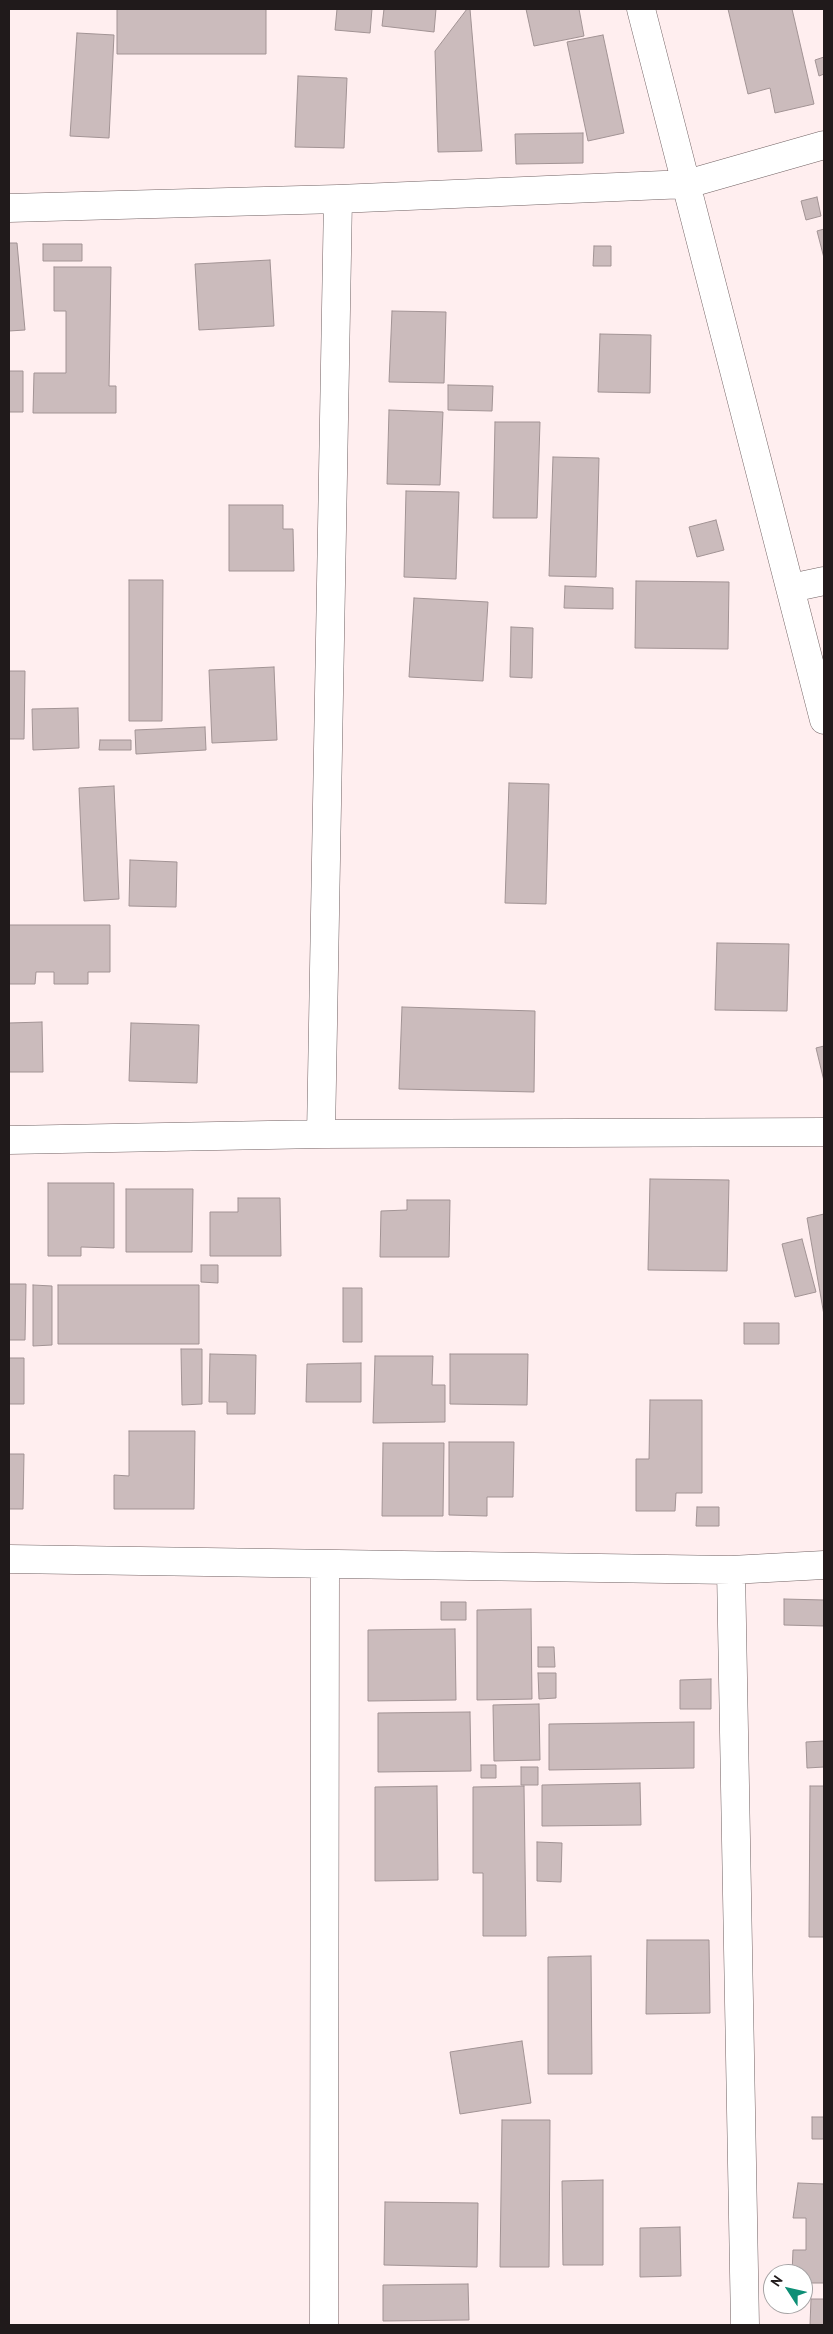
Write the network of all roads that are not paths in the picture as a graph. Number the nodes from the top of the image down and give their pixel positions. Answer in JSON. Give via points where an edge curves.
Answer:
{"nodes":[{"id":1,"x":641,"y":9,"type":"edge"},
{"id":2,"x":824,"y":145,"type":"edge"},
{"id":3,"x":687,"y":184,"type":"junction"},
{"id":4,"x":338,"y":200,"type":"junction"},
{"id":5,"x":9,"y":208,"type":"edge"},
{"id":6,"x":824,"y":581,"type":"edge"},
{"id":7,"x":791,"y":588,"type":"junction"},
{"id":8,"x":824,"y":720,"type":"edge"},
{"id":9,"x":824,"y":1132,"type":"edge"},
{"id":10,"x":322,"y":1134,"type":"junction"},
{"id":11,"x":9,"y":1140,"type":"edge"},
{"id":12,"x":9,"y":1559,"type":"edge"},
{"id":13,"x":325,"y":1564,"type":"junction"},
{"id":14,"x":824,"y":1565,"type":"edge"},
{"id":15,"x":731,"y":1570,"type":"junction"},
{"id":16,"x":324,"y":2325,"type":"edge"},
{"id":17,"x":745,"y":2325,"type":"edge"}],
"edges":[{"from":1,"to":3,"type":"street"},
{"from":2,"to":3,"type":"street"},
{"from":3,"to":4,"type":"street"},
{"from":3,"to":7,"type":"street"},
{"from":4,"to":5,"type":"street"},
{"from":4,"to":10,"type":"street"},
{"from":6,"to":7,"type":"street"},
{"from":7,"to":8,"type":"street"},
{"from":9,"to":10,"type":"street"},
{"from":10,"to":11,"type":"street"},
{"from":12,"to":13,"type":"street"},
{"from":13,"to":15,"type":"street"},
{"from":13,"to":16,"type":"street"},
{"from":14,"to":15,"type":"street"},
{"from":15,"to":17,"type":"street"}]}
